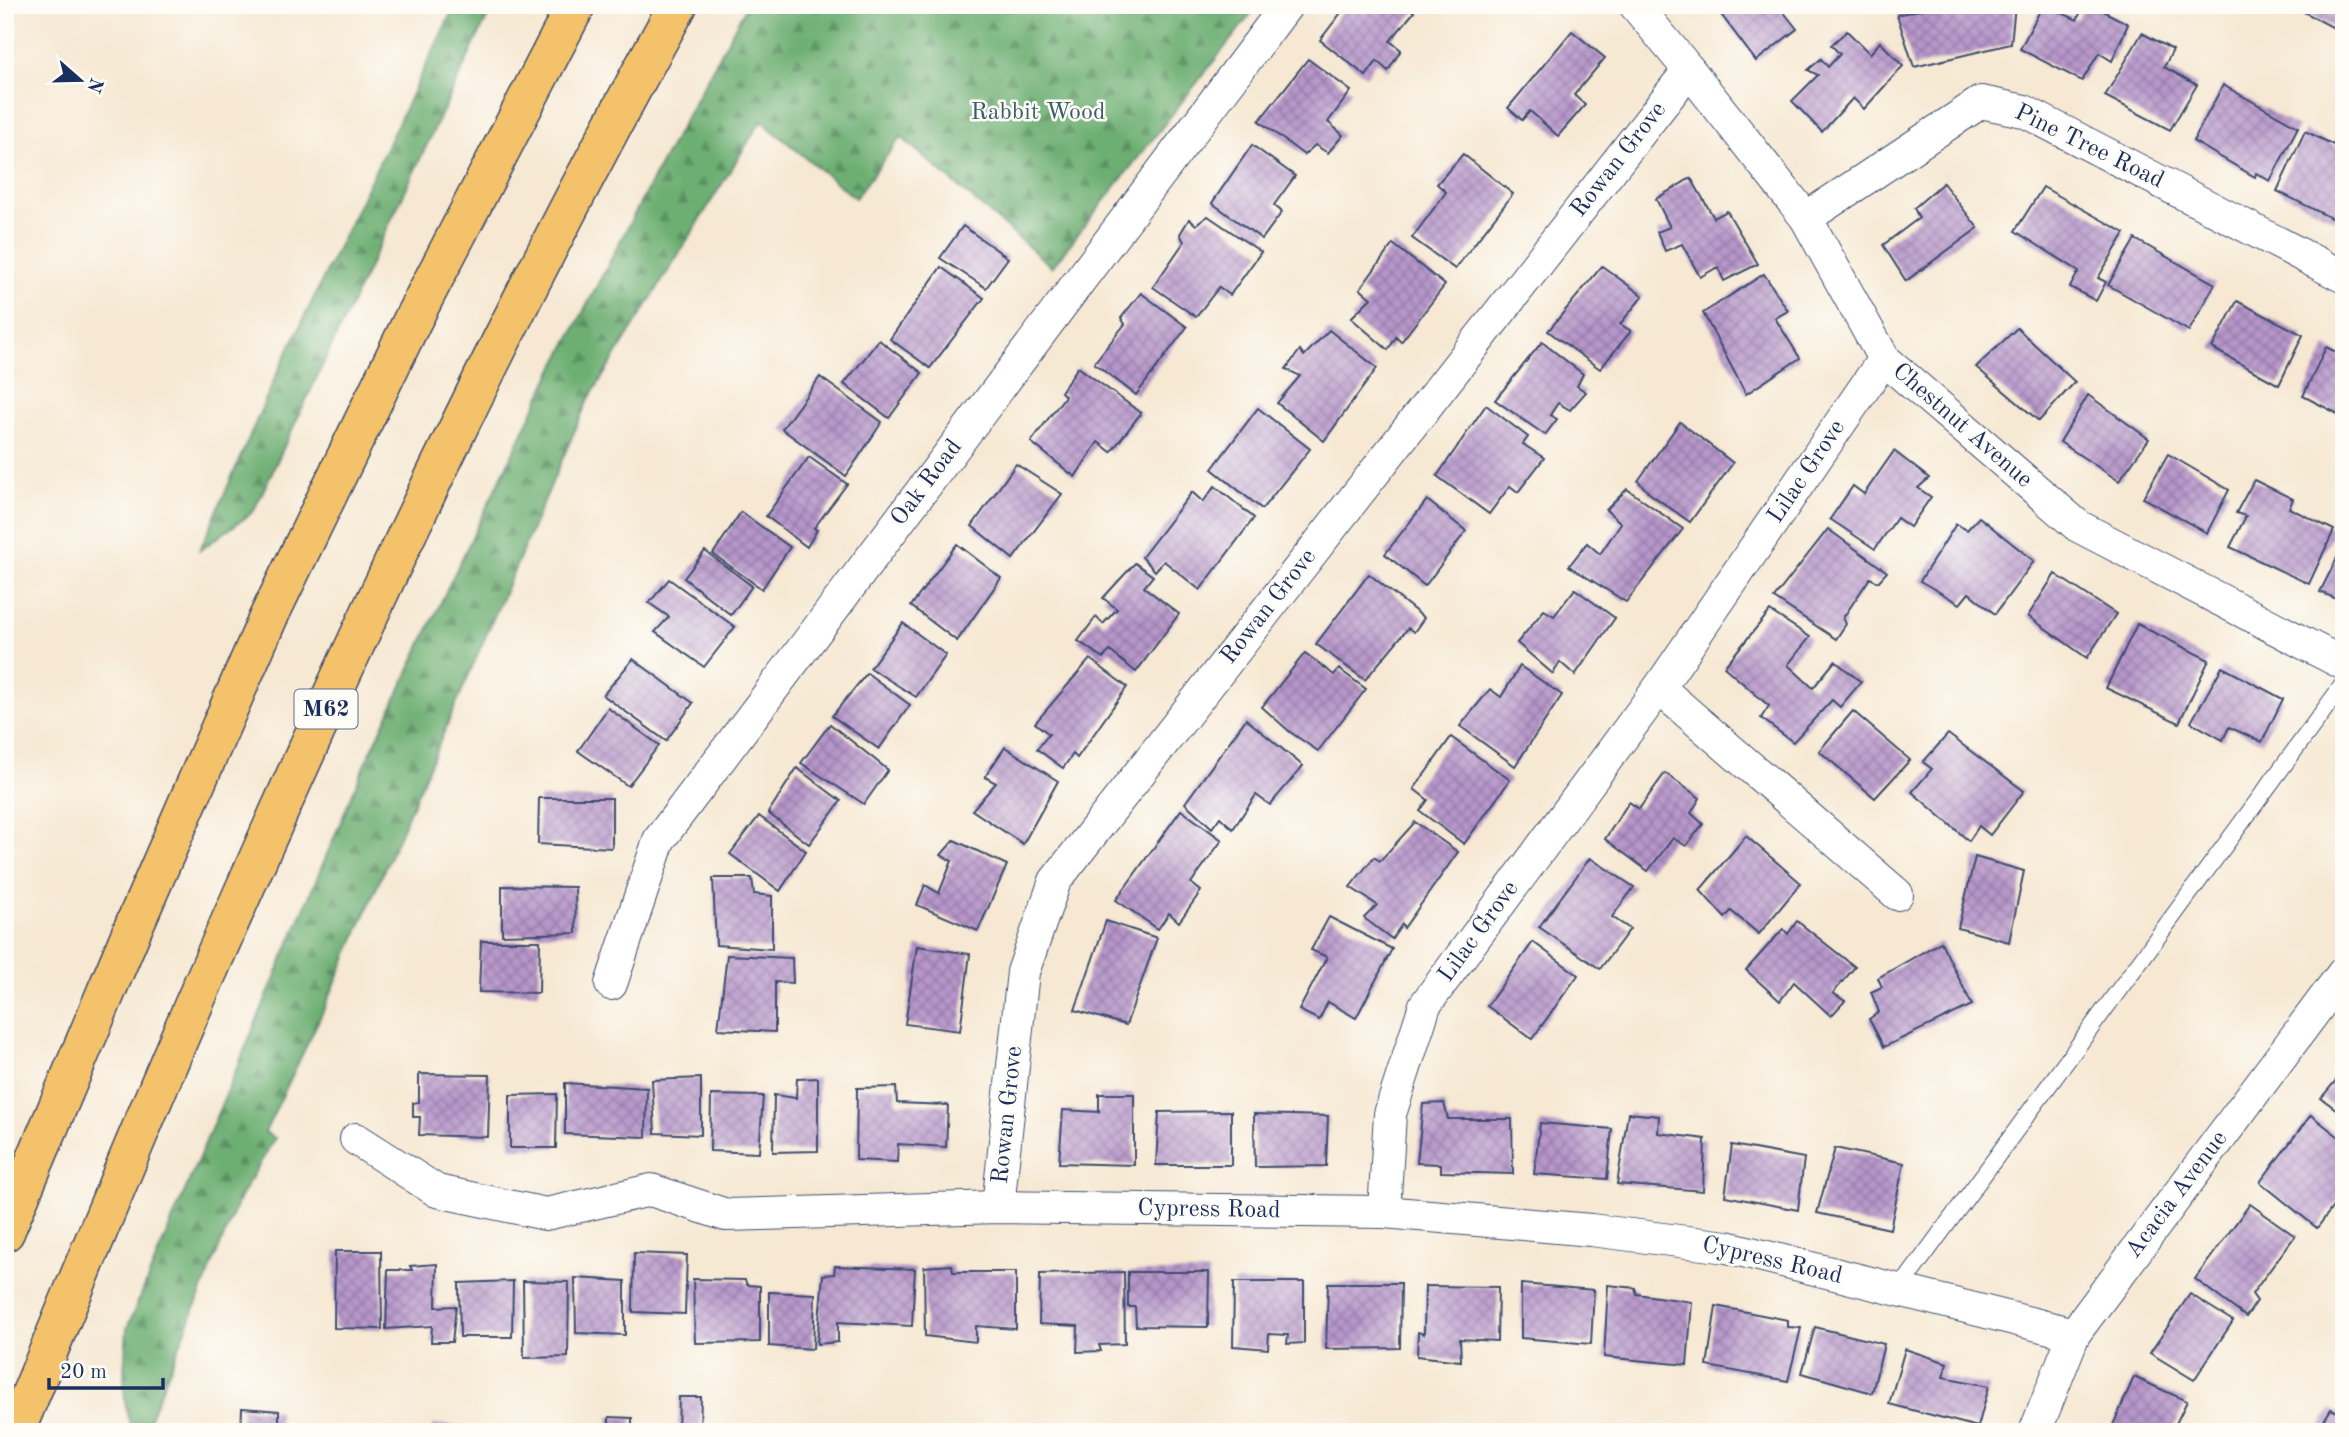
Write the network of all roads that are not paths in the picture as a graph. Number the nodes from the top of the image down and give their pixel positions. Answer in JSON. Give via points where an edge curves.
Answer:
{"nodes":[{"id":1,"x":576,"y":5,"type":"edge"},
{"id":2,"x":678,"y":5,"type":"edge"},
{"id":3,"x":1287,"y":5,"type":"edge"},
{"id":4,"x":1635,"y":5,"type":"edge"},
{"id":5,"x":1689,"y":70,"type":"junction"},
{"id":6,"x":1806,"y":218,"type":"junction"},
{"id":7,"x":2344,"y":277,"type":"edge"},
{"id":8,"x":1884,"y":359,"type":"junction"},
{"id":9,"x":2344,"y":664,"type":"edge"},
{"id":10,"x":2344,"y":682,"type":"edge"},
{"id":11,"x":1660,"y":688,"type":"junction"},
{"id":12,"x":1897,"y":894,"type":"dead end"},
{"id":13,"x":2344,"y":972,"type":"edge"},
{"id":14,"x":611,"y":984,"type":"dead end"},
{"id":15,"x":356,"y":1139,"type":"dead end"},
{"id":16,"x":998,"y":1208,"type":"junction"},
{"id":17,"x":1384,"y":1212,"type":"junction"},
{"id":18,"x":5,"y":1232,"type":"edge"},
{"id":19,"x":1898,"y":1291,"type":"junction"},
{"id":20,"x":2074,"y":1334,"type":"junction"},
{"id":21,"x":15,"y":1432,"type":"edge"},
{"id":22,"x":2035,"y":1432,"type":"edge"}],
"edges":[{"from":1,"to":18,"type":"highway","via":[[413,319],[268,618]]},
{"from":2,"to":21,"type":"highway","number":"M62","via":[[486,370],[348,662],[210,967]]},
{"from":3,"to":14,"type":"street","name":"Oak Road","via":[[659,840]]},
{"from":4,"to":5,"type":"street","name":"Chestnut Avenue"},
{"from":5,"to":6,"type":"street","name":"Chestnut Avenue"},
{"from":5,"to":16,"type":"street","name":"Rowan Grove","via":[[1055,881],[1023,972]]},
{"from":6,"to":7,"type":"street","name":"Pine Tree Road","via":[[1981,102],[2024,111]]},
{"from":6,"to":8,"type":"street","name":"Chestnut Avenue"},
{"from":8,"to":9,"type":"street","name":"Chestnut Avenue","via":[[2078,526]]},
{"from":8,"to":11,"type":"street","name":"Lilac Grove"},
{"from":10,"to":19,"type":"lane"},
{"from":11,"to":12,"type":"street"},
{"from":11,"to":17,"type":"street","name":"Lilac Grove","via":[[1425,1005],[1390,1114]]},
{"from":13,"to":20,"type":"street","name":"Acacia Avenue"},
{"from":15,"to":16,"type":"street","name":"Cypress Road","via":[[437,1191],[546,1214],[651,1191],[726,1215]]},
{"from":16,"to":17,"type":"street","name":"Cypress Road"},
{"from":17,"to":19,"type":"street","name":"Cypress Road","via":[[1727,1247]]},
{"from":19,"to":20,"type":"street","name":"Cypress Road"},
{"from":20,"to":22,"type":"street","name":"Acacia Avenue"}]}
